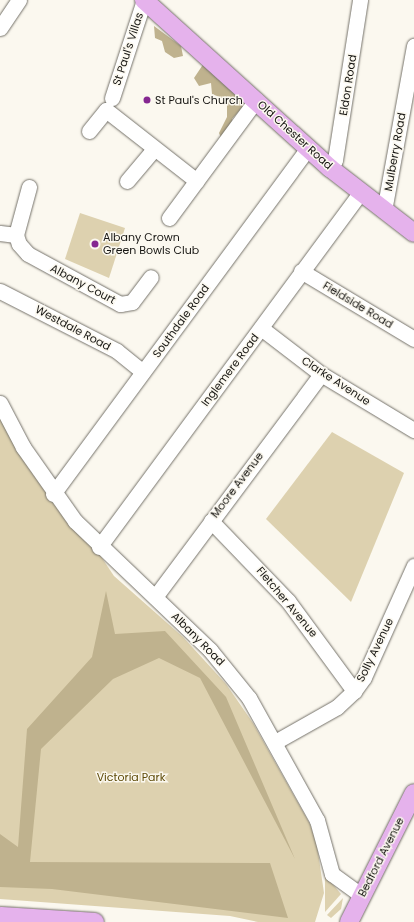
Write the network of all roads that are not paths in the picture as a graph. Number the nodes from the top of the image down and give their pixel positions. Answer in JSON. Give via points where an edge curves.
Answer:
{"nodes":[{"id":1,"x":19,"y":0,"type":"edge"},
{"id":2,"x":144,"y":0,"type":"edge"},
{"id":3,"x":360,"y":0,"type":"edge"},
{"id":4,"x":0,"y":28,"type":"edge"},
{"id":5,"x":414,"y":46,"type":"edge"},
{"id":6,"x":112,"y":98,"type":"dead end"},
{"id":7,"x":256,"y":100,"type":"junction"},
{"id":8,"x":89,"y":131,"type":"dead end"},
{"id":9,"x":309,"y":147,"type":"junction"},
{"id":10,"x":154,"y":148,"type":"junction"},
{"id":11,"x":330,"y":168,"type":"junction"},
{"id":12,"x":127,"y":181,"type":"dead end"},
{"id":13,"x":197,"y":181,"type":"junction"},
{"id":14,"x":29,"y":186,"type":"dead end"},
{"id":15,"x":360,"y":193,"type":"junction"},
{"id":16,"x":384,"y":211,"type":"junction"},
{"id":17,"x":168,"y":218,"type":"dead end"},
{"id":18,"x":0,"y":233,"type":"edge"},
{"id":19,"x":414,"y":233,"type":"edge"},
{"id":20,"x":16,"y":235,"type":"junction"},
{"id":21,"x":301,"y":271,"type":"junction"},
{"id":22,"x":151,"y":277,"type":"dead end"},
{"id":23,"x":0,"y":291,"type":"edge"},
{"id":24,"x":261,"y":328,"type":"junction"},
{"id":25,"x":414,"y":339,"type":"edge"},
{"id":26,"x":143,"y":372,"type":"junction"},
{"id":27,"x":321,"y":374,"type":"junction"},
{"id":28,"x":0,"y":403,"type":"edge"},
{"id":29,"x":414,"y":430,"type":"edge"},
{"id":30,"x":53,"y":494,"type":"junction"},
{"id":31,"x":211,"y":521,"type":"junction"},
{"id":32,"x":99,"y":547,"type":"junction"},
{"id":33,"x":414,"y":566,"type":"edge"},
{"id":34,"x":155,"y":597,"type":"junction"},
{"id":35,"x":354,"y":691,"type":"junction"},
{"id":36,"x":275,"y":742,"type":"junction"},
{"id":37,"x":414,"y":792,"type":"edge"},
{"id":38,"x":362,"y":896,"type":"junction"},
{"id":39,"x":0,"y":916,"type":"edge"},
{"id":40,"x":56,"y":920,"type":"edge"},
{"id":41,"x":96,"y":922,"type":"edge"},
{"id":42,"x":349,"y":922,"type":"edge"}],
"edges":[{"from":1,"to":4,"type":"street"},
{"from":2,"to":6,"type":"street","name":"St Paul's Villas"},
{"from":2,"to":7,"type":"main road","name":"Old Chester Road"},
{"from":3,"to":11,"type":"street","name":"Eldon Road","via":[[339,138]]},
{"from":5,"to":16,"type":"street","name":"Mulberry Road"},
{"from":7,"to":9,"type":"main road","name":"Old Chester Road"},
{"from":7,"to":13,"type":"street"},
{"from":8,"to":10,"type":"street","via":[[106,110]]},
{"from":9,"to":11,"type":"main road","name":"Old Chester Road"},
{"from":9,"to":26,"type":"street","name":"Southdale Road"},
{"from":10,"to":12,"type":"street"},
{"from":10,"to":13,"type":"street"},
{"from":11,"to":15,"type":"main road","name":"Old Chester Road"},
{"from":13,"to":17,"type":"street"},
{"from":14,"to":20,"type":"street"},
{"from":15,"to":16,"type":"main road","name":"Old Chester Road"},
{"from":15,"to":21,"type":"street","name":"Inglemere Road"},
{"from":16,"to":19,"type":"main road","name":"Old Chester Road"},
{"from":18,"to":20,"type":"street"},
{"from":20,"to":22,"type":"street","name":"Albany Court","via":[[18,244],[28,254],[120,304],[132,302]]},
{"from":21,"to":24,"type":"street","name":"Inglemere Road"},
{"from":21,"to":25,"type":"street","name":"Fieldside Road"},
{"from":23,"to":26,"type":"street","name":"Westdale Road","via":[[117,351]]},
{"from":24,"to":27,"type":"street","name":"Clarke Avenue"},
{"from":24,"to":32,"type":"street","name":"Inglemere Road"},
{"from":26,"to":30,"type":"street","name":"Southdale Road"},
{"from":27,"to":29,"type":"street","name":"Clarke Avenue"},
{"from":27,"to":31,"type":"street","name":"Moore Avenue"},
{"from":28,"to":30,"type":"street","name":"Albany Road"},
{"from":30,"to":32,"type":"street","name":"Albany Road"},
{"from":31,"to":34,"type":"street","name":"Moore Avenue"},
{"from":31,"to":35,"type":"street","name":"Fletcher Avenue","via":[[288,601]]},
{"from":32,"to":34,"type":"street","name":"Albany Road"},
{"from":33,"to":35,"type":"street","name":"Solly Avenue","via":[[364,677]]},
{"from":34,"to":36,"type":"street","name":"Albany Road","via":[[225,666]]},
{"from":35,"to":36,"type":"street","name":"Solly Avenue","via":[[337,707]]},
{"from":36,"to":38,"type":"street","name":"Albany Road","via":[[317,820],[332,874]]},
{"from":37,"to":38,"type":"main road","name":"Bedford Avenue"},
{"from":38,"to":42,"type":"main road","name":"Bedford Avenue"},
{"from":39,"to":40,"type":"main road"},
{"from":40,"to":41,"type":"main road"}]}
